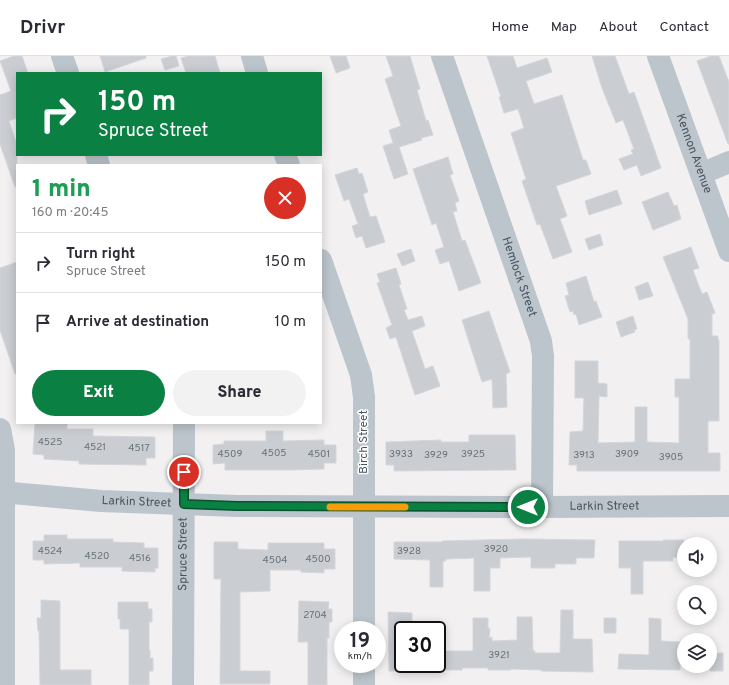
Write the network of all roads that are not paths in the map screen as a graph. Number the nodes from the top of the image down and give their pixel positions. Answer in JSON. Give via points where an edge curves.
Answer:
{"nodes":[{"id":1,"x":62,"y":56,"type":"edge"},
{"id":2,"x":252,"y":56,"type":"edge"},
{"id":3,"x":442,"y":56,"type":"edge"},
{"id":4,"x":658,"y":56,"type":"edge"},
{"id":5,"x":68,"y":72,"type":"edge"},
{"id":6,"x":258,"y":72,"type":"edge"},
{"id":7,"x":729,"y":162,"type":"edge"},
{"id":8,"x":701,"y":174,"type":"junction"},
{"id":9,"x":729,"y":251,"type":"edge"},
{"id":10,"x":322,"y":263,"type":"edge"},
{"id":11,"x":184,"y":424,"type":"edge"},
{"id":12,"x":0,"y":430,"type":"edge"},
{"id":13,"x":2,"y":492,"type":"edge"},
{"id":14,"x":184,"y":504,"type":"junction"},
{"id":15,"x":729,"y":506,"type":"edge"},
{"id":16,"x":364,"y":507,"type":"junction"},
{"id":17,"x":542,"y":507,"type":"junction"},
{"id":18,"x":364,"y":621,"type":"edge"},
{"id":19,"x":364,"y":673,"type":"edge"},
{"id":20,"x":4,"y":685,"type":"edge"},
{"id":21,"x":183,"y":685,"type":"edge"},
{"id":22,"x":364,"y":685,"type":"edge"}],
"edges":[{"from":1,"to":5,"type":"street"},
{"from":2,"to":6,"type":"street"},
{"from":3,"to":17,"type":"street","name":"Hemlock Street","via":[[541,342]]},
{"from":4,"to":8,"type":"street","name":"Kennon Avenue"},
{"from":7,"to":8,"type":"street"},
{"from":8,"to":9,"type":"street","name":"Kennon Avenue"},
{"from":10,"to":16,"type":"street","name":"Birch Street","via":[[361,375],[364,397]]},
{"from":11,"to":14,"type":"street","name":"Spruce Street"},
{"from":12,"to":13,"type":"street","via":[[4,450]]},
{"from":13,"to":14,"type":"street","name":"Larkin Street","via":[[101,501]]},
{"from":13,"to":20,"type":"street"},
{"from":14,"to":16,"type":"street","name":"Larkin Street"},
{"from":14,"to":21,"type":"street","name":"Spruce Street"},
{"from":15,"to":17,"type":"street","name":"Larkin Street"},
{"from":16,"to":17,"type":"street","name":"Larkin Street"},
{"from":16,"to":18,"type":"street","name":"Birch Street"},
{"from":19,"to":22,"type":"street"}]}
